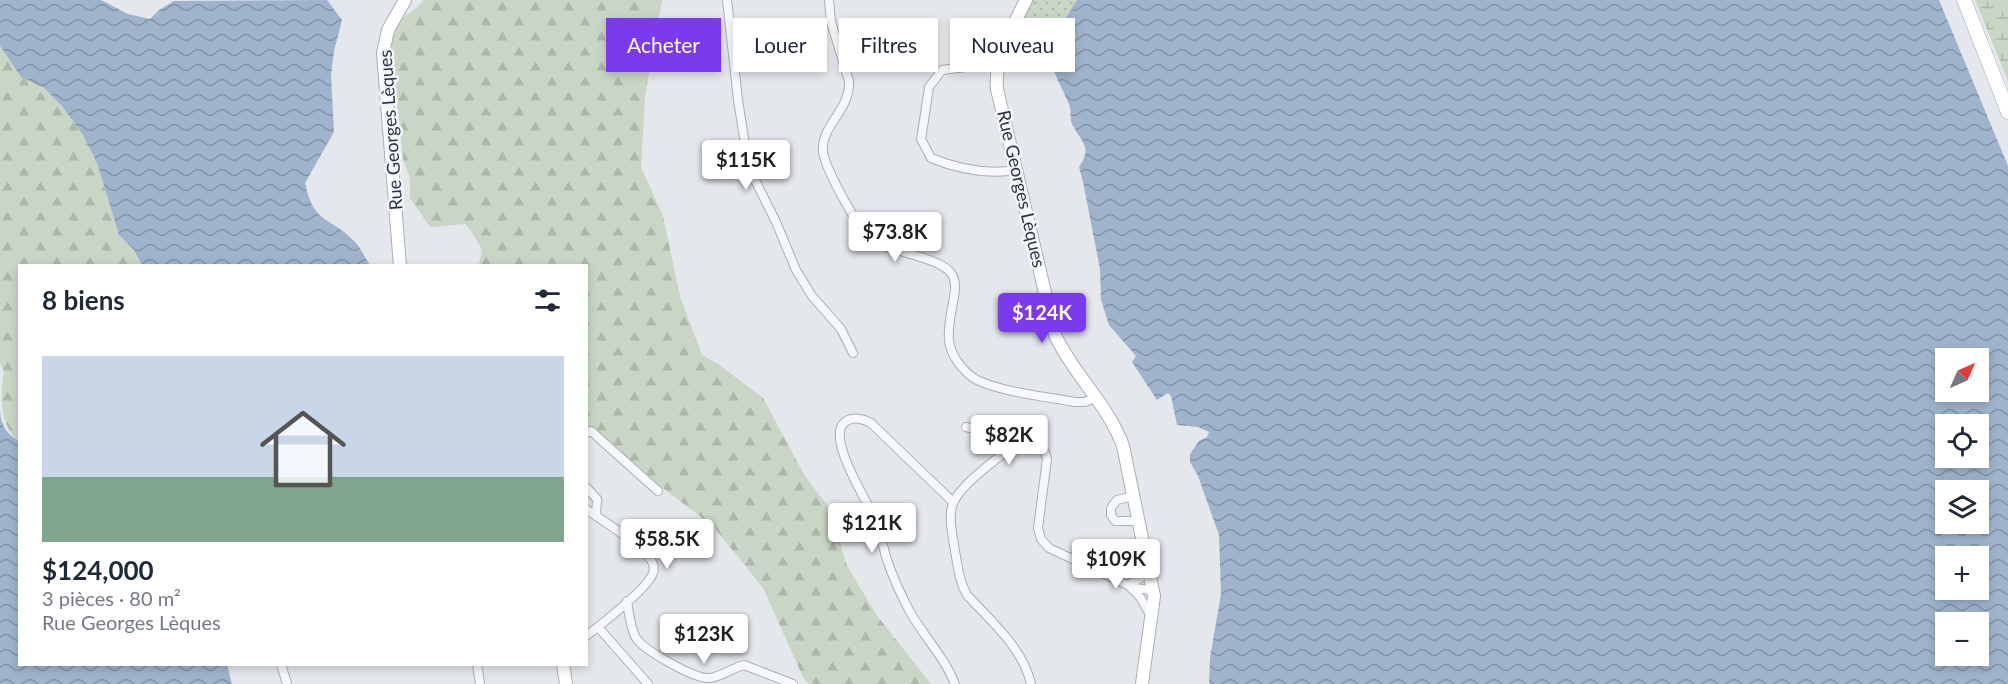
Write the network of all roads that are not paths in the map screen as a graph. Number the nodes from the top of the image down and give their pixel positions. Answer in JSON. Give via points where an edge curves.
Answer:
{"nodes":[{"id":1,"x":405,"y":0,"type":"edge"},
{"id":2,"x":727,"y":0,"type":"edge"},
{"id":3,"x":829,"y":0,"type":"edge"},
{"id":4,"x":1026,"y":0,"type":"edge"},
{"id":5,"x":1964,"y":0,"type":"edge"},
{"id":6,"x":1017,"y":18,"type":"edge"},
{"id":7,"x":950,"y":69,"type":"edge"},
{"id":8,"x":998,"y":72,"type":"edge"},
{"id":9,"x":2008,"y":112,"type":"edge"},
{"id":10,"x":1016,"y":170,"type":"junction"},
{"id":11,"x":400,"y":264,"type":"edge"},
{"id":12,"x":853,"y":353,"type":"dead end"},
{"id":13,"x":1095,"y":398,"type":"junction"},
{"id":14,"x":966,"y":427,"type":"dead end"},
{"id":15,"x":588,"y":432,"type":"edge"},
{"id":16,"x":1024,"y":440,"type":"junction"},
{"id":17,"x":588,"y":490,"type":"edge"},
{"id":18,"x":658,"y":491,"type":"dead end"},
{"id":19,"x":1134,"y":496,"type":"junction"},
{"id":20,"x":953,"y":502,"type":"junction"},
{"id":21,"x":588,"y":510,"type":"edge"},
{"id":22,"x":596,"y":516,"type":"junction"},
{"id":23,"x":1138,"y":521,"type":"junction"},
{"id":24,"x":1147,"y":563,"type":"junction"},
{"id":25,"x":1128,"y":585,"type":"junction"},
{"id":26,"x":1152,"y":590,"type":"junction"},
{"id":27,"x":627,"y":601,"type":"junction"},
{"id":28,"x":1151,"y":616,"type":"junction"},
{"id":29,"x":598,"y":627,"type":"junction"},
{"id":30,"x":588,"y":634,"type":"edge"},
{"id":31,"x":282,"y":666,"type":"edge"},
{"id":32,"x":477,"y":666,"type":"edge"},
{"id":33,"x":563,"y":666,"type":"edge"},
{"id":34,"x":287,"y":684,"type":"edge"},
{"id":35,"x":480,"y":684,"type":"edge"},
{"id":36,"x":566,"y":684,"type":"edge"},
{"id":37,"x":648,"y":684,"type":"edge"},
{"id":38,"x":793,"y":684,"type":"edge"},
{"id":39,"x":955,"y":684,"type":"edge"},
{"id":40,"x":1031,"y":684,"type":"edge"},
{"id":41,"x":1142,"y":684,"type":"edge"}],
"edges":[{"from":1,"to":11,"type":"main road","name":"Rue Georges Lèques","via":[[388,30],[383,53]]},
{"from":2,"to":12,"type":"street","via":[[738,100],[754,178],[796,270],[812,296],[841,329]]},
{"from":3,"to":13,"type":"street","via":[[850,92],[825,135],[824,154],[861,229],[875,242],[939,264],[952,274],[955,286],[949,341],[968,374],[987,383],[1075,402]]},
{"from":4,"to":6,"type":"main road","name":"Rue Georges Lèques"},
{"from":5,"to":9,"type":"main road"},
{"from":7,"to":10,"type":"street","via":[[942,70],[929,87],[921,139],[931,158],[985,172]]},
{"from":8,"to":10,"type":"main road","name":"Rue Georges Lèques","via":[[997,89]]},
{"from":10,"to":13,"type":"main road","name":"Rue Georges Lèques","via":[[1055,335]]},
{"from":13,"to":19,"type":"main road","name":"Rue Georges Lèques","via":[[1124,446]]},
{"from":14,"to":16,"type":"street"},
{"from":15,"to":18,"type":"street"},
{"from":16,"to":20,"type":"street","via":[[983,471]]},
{"from":16,"to":25,"type":"street","via":[[1040,445],[1047,459],[1038,517],[1041,538],[1049,548]]},
{"from":17,"to":22,"type":"street","via":[[597,499]]},
{"from":19,"to":23,"type":"main road","name":"Rue Georges Lèques"},
{"from":19,"to":23,"type":"street","via":[[1113,503],[1111,515],[1115,521]]},
{"from":20,"to":39,"type":"street","via":[[871,423],[863,419],[845,422],[838,435],[841,447],[876,521],[896,582],[909,611],[944,660]]},
{"from":20,"to":40,"type":"street","via":[[951,526],[963,588],[1009,641]]},
{"from":21,"to":22,"type":"street"},
{"from":22,"to":27,"type":"street","via":[[647,553],[653,564],[653,574]]},
{"from":23,"to":24,"type":"main road","name":"Rue Georges Lèques"},
{"from":24,"to":25,"type":"street","via":[[1141,578]]},
{"from":24,"to":26,"type":"main road","name":"Rue Georges Lèques"},
{"from":25,"to":26,"type":"street"},
{"from":25,"to":28,"type":"street"},
{"from":26,"to":28,"type":"main road","name":"Rue Georges Lèques"},
{"from":27,"to":29,"type":"street"},
{"from":27,"to":38,"type":"street","via":[[631,626],[645,648],[693,675],[711,678],[744,665]]},
{"from":28,"to":41,"type":"main road","name":"Rue Georges Lèques"},
{"from":29,"to":30,"type":"street"},
{"from":29,"to":37,"type":"street"},
{"from":31,"to":34,"type":"street"},
{"from":32,"to":35,"type":"street"},
{"from":33,"to":36,"type":"main road"}]}
